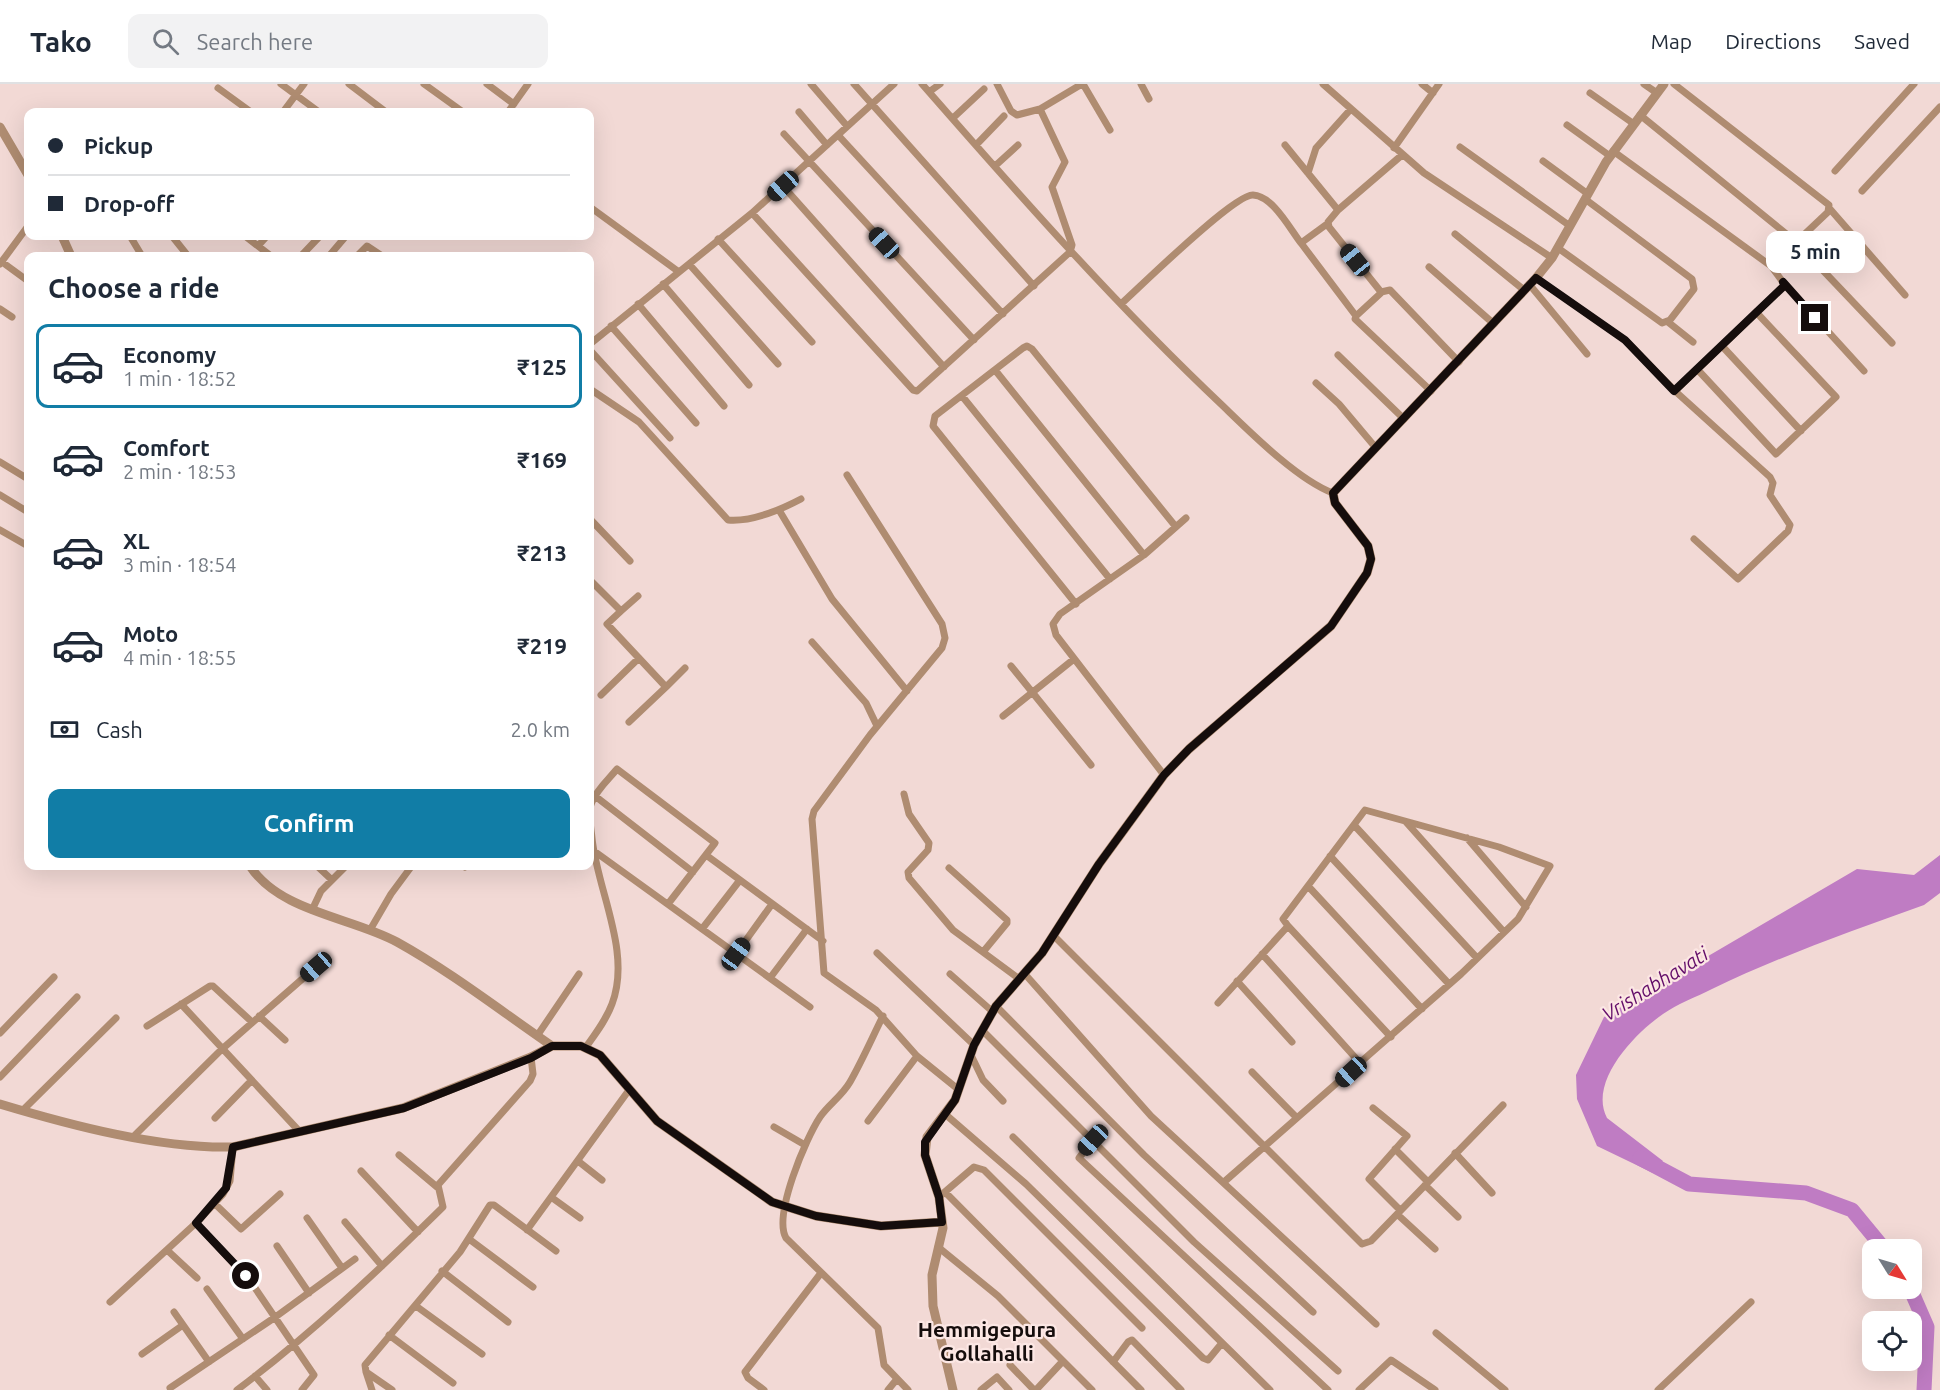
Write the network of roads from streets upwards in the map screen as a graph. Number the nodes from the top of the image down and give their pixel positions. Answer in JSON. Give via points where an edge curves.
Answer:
{"nodes":[{"id":1,"x":281,"y":84,"type":"edge"},
{"id":2,"x":304,"y":84,"type":"edge"},
{"id":3,"x":349,"y":84,"type":"edge"},
{"id":4,"x":424,"y":84,"type":"edge"},
{"id":5,"x":487,"y":84,"type":"edge"},
{"id":6,"x":528,"y":84,"type":"edge"},
{"id":7,"x":811,"y":84,"type":"edge"},
{"id":8,"x":854,"y":84,"type":"edge"},
{"id":9,"x":894,"y":84,"type":"edge"},
{"id":10,"x":922,"y":84,"type":"edge"},
{"id":11,"x":940,"y":84,"type":"edge"},
{"id":12,"x":997,"y":84,"type":"edge"},
{"id":13,"x":1082,"y":84,"type":"edge"},
{"id":14,"x":1141,"y":84,"type":"edge"},
{"id":15,"x":1324,"y":84,"type":"edge"},
{"id":16,"x":1422,"y":84,"type":"edge"},
{"id":17,"x":1439,"y":84,"type":"edge"},
{"id":18,"x":1644,"y":84,"type":"edge"},
{"id":19,"x":1664,"y":84,"type":"edge"},
{"id":20,"x":1674,"y":84,"type":"edge"},
{"id":21,"x":1914,"y":84,"type":"edge"},
{"id":22,"x":218,"y":88,"type":"dead end"},
{"id":23,"x":984,"y":89,"type":"dead end"},
{"id":24,"x":930,"y":92,"type":"junction"},
{"id":25,"x":1433,"y":93,"type":"junction"},
{"id":26,"x":1590,"y":93,"type":"dead end"},
{"id":27,"x":1657,"y":93,"type":"junction"},
{"id":28,"x":296,"y":95,"type":"junction"},
{"id":29,"x":1149,"y":99,"type":"dead end"},
{"id":30,"x":514,"y":104,"type":"junction"},
{"id":31,"x":872,"y":104,"type":"junction"},
{"id":32,"x":1940,"y":106,"type":"edge"},
{"id":33,"x":246,"y":108,"type":"edge"},
{"id":34,"x":286,"y":108,"type":"edge"},
{"id":35,"x":314,"y":108,"type":"edge"},
{"id":36,"x":381,"y":108,"type":"edge"},
{"id":37,"x":457,"y":108,"type":"edge"},
{"id":38,"x":511,"y":108,"type":"edge"},
{"id":39,"x":1040,"y":109,"type":"junction"},
{"id":40,"x":1350,"y":110,"type":"junction"},
{"id":41,"x":799,"y":112,"type":"dead end"},
{"id":42,"x":1004,"y":116,"type":"dead end"},
{"id":43,"x":1640,"y":116,"type":"junction"},
{"id":44,"x":953,"y":118,"type":"junction"},
{"id":45,"x":1634,"y":124,"type":"junction"},
{"id":46,"x":1567,"y":125,"type":"dead end"},
{"id":47,"x":847,"y":126,"type":"junction"},
{"id":48,"x":0,"y":127,"type":"edge"},
{"id":49,"x":1110,"y":129,"type":"dead end"},
{"id":50,"x":784,"y":134,"type":"dead end"},
{"id":51,"x":838,"y":135,"type":"junction"},
{"id":52,"x":827,"y":145,"type":"junction"},
{"id":53,"x":976,"y":145,"type":"junction"},
{"id":54,"x":1285,"y":145,"type":"dead end"},
{"id":55,"x":1018,"y":146,"type":"dead end"},
{"id":56,"x":1460,"y":147,"type":"dead end"},
{"id":57,"x":1394,"y":148,"type":"junction"},
{"id":58,"x":1612,"y":154,"type":"junction"},
{"id":59,"x":1402,"y":155,"type":"junction"},
{"id":60,"x":1543,"y":161,"type":"dead end"},
{"id":61,"x":809,"y":162,"type":"junction"},
{"id":62,"x":995,"y":166,"type":"junction"},
{"id":63,"x":24,"y":168,"type":"edge"},
{"id":64,"x":1834,"y":171,"type":"dead end"},
{"id":65,"x":1308,"y":173,"type":"junction"},
{"id":66,"x":783,"y":186,"type":"junction"},
{"id":67,"x":1862,"y":191,"type":"dead end"},
{"id":68,"x":1587,"y":196,"type":"junction"},
{"id":69,"x":1830,"y":209,"type":"junction"},
{"id":70,"x":594,"y":210,"type":"edge"},
{"id":71,"x":1338,"y":210,"type":"junction"},
{"id":72,"x":752,"y":213,"type":"junction"},
{"id":73,"x":1327,"y":224,"type":"junction"},
{"id":74,"x":1570,"y":226,"type":"junction"},
{"id":75,"x":24,"y":231,"type":"edge"},
{"id":76,"x":1455,"y":234,"type":"dead end"},
{"id":77,"x":718,"y":239,"type":"junction"},
{"id":78,"x":250,"y":240,"type":"edge"},
{"id":79,"x":263,"y":240,"type":"edge"},
{"id":80,"x":316,"y":240,"type":"edge"},
{"id":81,"x":343,"y":240,"type":"edge"},
{"id":82,"x":1795,"y":241,"type":"junction"},
{"id":83,"x":1301,"y":243,"type":"junction"},
{"id":84,"x":258,"y":246,"type":"junction"},
{"id":85,"x":1558,"y":248,"type":"junction"},
{"id":86,"x":266,"y":252,"type":"edge"},
{"id":87,"x":305,"y":252,"type":"edge"},
{"id":88,"x":332,"y":252,"type":"edge"},
{"id":89,"x":361,"y":252,"type":"edge"},
{"id":90,"x":376,"y":252,"type":"edge"},
{"id":91,"x":1070,"y":252,"type":"junction"},
{"id":92,"x":1552,"y":258,"type":"junction"},
{"id":93,"x":1,"y":263,"type":"edge"},
{"id":94,"x":689,"y":264,"type":"junction"},
{"id":95,"x":1771,"y":266,"type":"junction"},
{"id":96,"x":1429,"y":267,"type":"dead end"},
{"id":97,"x":679,"y":272,"type":"junction"},
{"id":98,"x":24,"y":278,"type":"edge"},
{"id":99,"x":1783,"y":282,"type":"junction"},
{"id":100,"x":1530,"y":284,"type":"junction"},
{"id":101,"x":663,"y":285,"type":"junction"},
{"id":102,"x":1034,"y":286,"type":"junction"},
{"id":103,"x":1382,"y":292,"type":"junction"},
{"id":104,"x":1905,"y":295,"type":"dead end"},
{"id":105,"x":638,"y":304,"type":"junction"},
{"id":106,"x":1121,"y":304,"type":"junction"},
{"id":107,"x":0,"y":309,"type":"edge"},
{"id":108,"x":1756,"y":312,"type":"junction"},
{"id":109,"x":1003,"y":314,"type":"junction"},
{"id":110,"x":1356,"y":316,"type":"junction"},
{"id":111,"x":12,"y":317,"type":"dead end"},
{"id":112,"x":1668,"y":322,"type":"junction"},
{"id":113,"x":1494,"y":324,"type":"junction"},
{"id":114,"x":611,"y":326,"type":"junction"},
{"id":115,"x":974,"y":340,"type":"junction"},
{"id":116,"x":594,"y":341,"type":"edge"},
{"id":117,"x":812,"y":342,"type":"dead end"},
{"id":118,"x":1693,"y":342,"type":"dead end"},
{"id":119,"x":1892,"y":343,"type":"dead end"},
{"id":120,"x":1722,"y":346,"type":"junction"},
{"id":121,"x":594,"y":354,"type":"edge"},
{"id":122,"x":1587,"y":354,"type":"dead end"},
{"id":123,"x":1338,"y":356,"type":"dead end"},
{"id":124,"x":1459,"y":362,"type":"junction"},
{"id":125,"x":778,"y":364,"type":"dead end"},
{"id":126,"x":944,"y":367,"type":"junction"},
{"id":127,"x":1696,"y":369,"type":"junction"},
{"id":128,"x":995,"y":370,"type":"junction"},
{"id":129,"x":1864,"y":370,"type":"dead end"},
{"id":130,"x":1316,"y":383,"type":"dead end"},
{"id":131,"x":749,"y":385,"type":"dead end"},
{"id":132,"x":1431,"y":391,"type":"junction"},
{"id":133,"x":1674,"y":391,"type":"junction"},
{"id":134,"x":594,"y":392,"type":"edge"},
{"id":135,"x":962,"y":396,"type":"junction"},
{"id":136,"x":724,"y":406,"type":"dead end"},
{"id":137,"x":1404,"y":419,"type":"junction"},
{"id":138,"x":696,"y":423,"type":"dead end"},
{"id":139,"x":1801,"y":431,"type":"junction"},
{"id":140,"x":670,"y":438,"type":"dead end"},
{"id":141,"x":1376,"y":448,"type":"junction"},
{"id":142,"x":0,"y":462,"type":"edge"},
{"id":143,"x":846,"y":475,"type":"dead end"},
{"id":144,"x":24,"y":477,"type":"edge"},
{"id":145,"x":1333,"y":493,"type":"junction"},
{"id":146,"x":0,"y":495,"type":"edge"},
{"id":147,"x":801,"y":499,"type":"dead end"},
{"id":148,"x":24,"y":510,"type":"edge"},
{"id":149,"x":779,"y":510,"type":"junction"},
{"id":150,"x":1186,"y":518,"type":"dead end"},
{"id":151,"x":594,"y":523,"type":"edge"},
{"id":152,"x":1176,"y":526,"type":"junction"},
{"id":153,"x":0,"y":530,"type":"edge"},
{"id":154,"x":1694,"y":539,"type":"dead end"},
{"id":155,"x":24,"y":544,"type":"edge"},
{"id":156,"x":1144,"y":555,"type":"junction"},
{"id":157,"x":630,"y":561,"type":"dead end"},
{"id":158,"x":1110,"y":579,"type":"junction"},
{"id":159,"x":594,"y":584,"type":"edge"},
{"id":160,"x":638,"y":596,"type":"dead end"},
{"id":161,"x":1076,"y":603,"type":"junction"},
{"id":162,"x":621,"y":611,"type":"junction"},
{"id":163,"x":812,"y":642,"type":"dead end"},
{"id":164,"x":639,"y":658,"type":"junction"},
{"id":165,"x":1074,"y":659,"type":"junction"},
{"id":166,"x":1011,"y":666,"type":"dead end"},
{"id":167,"x":685,"y":668,"type":"dead end"},
{"id":168,"x":666,"y":687,"type":"junction"},
{"id":169,"x":907,"y":691,"type":"junction"},
{"id":170,"x":1033,"y":692,"type":"junction"},
{"id":171,"x":601,"y":695,"type":"dead end"},
{"id":172,"x":1003,"y":717,"type":"dead end"},
{"id":173,"x":629,"y":722,"type":"dead end"},
{"id":174,"x":877,"y":726,"type":"junction"},
{"id":175,"x":1091,"y":765,"type":"dead end"},
{"id":176,"x":1164,"y":775,"type":"junction"},
{"id":177,"x":904,"y":794,"type":"dead end"},
{"id":178,"x":595,"y":796,"type":"junction"},
{"id":179,"x":594,"y":799,"type":"edge"},
{"id":180,"x":1406,"y":821,"type":"junction"},
{"id":181,"x":1354,"y":825,"type":"junction"},
{"id":182,"x":1467,"y":838,"type":"junction"},
{"id":183,"x":594,"y":851,"type":"joint"},
{"id":184,"x":706,"y":855,"type":"junction"},
{"id":185,"x":1330,"y":856,"type":"junction"},
{"id":186,"x":950,"y":868,"type":"dead end"},
{"id":187,"x":253,"y":870,"type":"edge"},
{"id":188,"x":321,"y":870,"type":"edge"},
{"id":189,"x":342,"y":870,"type":"edge"},
{"id":190,"x":409,"y":870,"type":"edge"},
{"id":191,"x":693,"y":872,"type":"junction"},
{"id":192,"x":332,"y":880,"type":"junction"},
{"id":193,"x":740,"y":880,"type":"junction"},
{"id":194,"x":1308,"y":886,"type":"junction"},
{"id":195,"x":668,"y":904,"type":"junction"},
{"id":196,"x":772,"y":904,"type":"junction"},
{"id":197,"x":1526,"y":906,"type":"junction"},
{"id":198,"x":312,"y":910,"type":"junction"},
{"id":199,"x":1288,"y":926,"type":"junction"},
{"id":200,"x":702,"y":929,"type":"junction"},
{"id":201,"x":807,"y":929,"type":"junction"},
{"id":202,"x":370,"y":930,"type":"junction"},
{"id":203,"x":1504,"y":932,"type":"junction"},
{"id":204,"x":1054,"y":936,"type":"junction"},
{"id":205,"x":823,"y":941,"type":"junction"},
{"id":206,"x":983,"y":952,"type":"junction"},
{"id":207,"x":877,"y":953,"type":"dead end"},
{"id":208,"x":736,"y":954,"type":"junction"},
{"id":209,"x":1262,"y":954,"type":"junction"},
{"id":210,"x":1477,"y":958,"type":"junction"},
{"id":211,"x":316,"y":967,"type":"dead end"},
{"id":212,"x":950,"y":974,"type":"dead end"},
{"id":213,"x":579,"y":975,"type":"dead end"},
{"id":214,"x":1021,"y":976,"type":"junction"},
{"id":215,"x":54,"y":978,"type":"dead end"},
{"id":216,"x":770,"y":978,"type":"junction"},
{"id":217,"x":1237,"y":981,"type":"junction"},
{"id":218,"x":1449,"y":984,"type":"junction"},
{"id":219,"x":77,"y":997,"type":"dead end"},
{"id":220,"x":1218,"y":1003,"type":"dead end"},
{"id":221,"x":181,"y":1004,"type":"junction"},
{"id":222,"x":810,"y":1007,"type":"dead end"},
{"id":223,"x":995,"y":1009,"type":"junction"},
{"id":224,"x":1422,"y":1009,"type":"junction"},
{"id":225,"x":259,"y":1016,"type":"junction"},
{"id":226,"x":883,"y":1016,"type":"junction"},
{"id":227,"x":116,"y":1018,"type":"dead end"},
{"id":228,"x":252,"y":1022,"type":"junction"},
{"id":229,"x":147,"y":1026,"type":"dead end"},
{"id":230,"x":982,"y":1030,"type":"junction"},
{"id":231,"x":0,"y":1033,"type":"edge"},
{"id":232,"x":537,"y":1036,"type":"junction"},
{"id":233,"x":1391,"y":1037,"type":"junction"},
{"id":234,"x":285,"y":1040,"type":"dead end"},
{"id":235,"x":1292,"y":1042,"type":"dead end"},
{"id":236,"x":974,"y":1045,"type":"junction"},
{"id":237,"x":552,"y":1046,"type":"junction"},
{"id":238,"x":586,"y":1047,"type":"junction"},
{"id":239,"x":221,"y":1050,"type":"junction"},
{"id":240,"x":971,"y":1055,"type":"junction"},
{"id":241,"x":917,"y":1056,"type":"junction"},
{"id":242,"x":531,"y":1058,"type":"junction"},
{"id":243,"x":1361,"y":1064,"type":"junction"},
{"id":244,"x":1252,"y":1072,"type":"dead end"},
{"id":245,"x":0,"y":1077,"type":"edge"},
{"id":246,"x":251,"y":1081,"type":"junction"},
{"id":247,"x":629,"y":1090,"type":"junction"},
{"id":248,"x":959,"y":1090,"type":"junction"},
{"id":249,"x":1004,"y":1101,"type":"dead end"},
{"id":250,"x":0,"y":1104,"type":"edge"},
{"id":251,"x":1503,"y":1105,"type":"dead end"},
{"id":252,"x":1373,"y":1108,"type":"dead end"},
{"id":253,"x":23,"y":1110,"type":"junction"},
{"id":254,"x":945,"y":1114,"type":"junction"},
{"id":255,"x":215,"y":1118,"type":"dead end"},
{"id":256,"x":1296,"y":1118,"type":"junction"},
{"id":257,"x":868,"y":1120,"type":"dead end"},
{"id":258,"x":774,"y":1127,"type":"dead end"},
{"id":259,"x":300,"y":1132,"type":"junction"},
{"id":260,"x":134,"y":1136,"type":"junction"},
{"id":261,"x":1013,"y":1137,"type":"dead end"},
{"id":262,"x":1093,"y":1140,"type":"junction"},
{"id":263,"x":805,"y":1145,"type":"junction"},
{"id":264,"x":1264,"y":1146,"type":"junction"},
{"id":265,"x":233,"y":1147,"type":"junction"},
{"id":266,"x":1395,"y":1149,"type":"junction"},
{"id":267,"x":1455,"y":1153,"type":"junction"},
{"id":268,"x":399,"y":1155,"type":"dead end"},
{"id":269,"x":578,"y":1161,"type":"junction"},
{"id":270,"x":362,"y":1172,"type":"dead end"},
{"id":271,"x":602,"y":1180,"type":"dead end"},
{"id":272,"x":1224,"y":1182,"type":"junction"},
{"id":273,"x":1426,"y":1183,"type":"junction"},
{"id":274,"x":437,"y":1187,"type":"junction"},
{"id":275,"x":1492,"y":1193,"type":"dead end"},
{"id":276,"x":280,"y":1194,"type":"dead end"},
{"id":277,"x":942,"y":1194,"type":"junction"},
{"id":278,"x":551,"y":1197,"type":"junction"},
{"id":279,"x":214,"y":1203,"type":"junction"},
{"id":280,"x":785,"y":1208,"type":"junction"},
{"id":281,"x":1399,"y":1212,"type":"junction"},
{"id":282,"x":1458,"y":1217,"type":"dead end"},
{"id":283,"x":307,"y":1218,"type":"dead end"},
{"id":284,"x":580,"y":1218,"type":"dead end"},
{"id":285,"x":345,"y":1222,"type":"dead end"},
{"id":286,"x":942,"y":1222,"type":"junction"},
{"id":287,"x":196,"y":1223,"type":"junction"},
{"id":288,"x":527,"y":1230,"type":"junction"},
{"id":289,"x":418,"y":1232,"type":"junction"},
{"id":290,"x":469,"y":1239,"type":"junction"},
{"id":291,"x":277,"y":1246,"type":"dead end"},
{"id":292,"x":938,"y":1247,"type":"junction"},
{"id":293,"x":1435,"y":1249,"type":"dead end"},
{"id":294,"x":167,"y":1250,"type":"junction"},
{"id":295,"x":556,"y":1251,"type":"dead end"},
{"id":296,"x":355,"y":1259,"type":"dead end"},
{"id":297,"x":382,"y":1266,"type":"junction"},
{"id":298,"x":342,"y":1268,"type":"junction"},
{"id":299,"x":442,"y":1271,"type":"junction"},
{"id":300,"x":821,"y":1274,"type":"junction"},
{"id":301,"x":197,"y":1278,"type":"dead end"},
{"id":302,"x":533,"y":1287,"type":"dead end"},
{"id":303,"x":207,"y":1289,"type":"dead end"},
{"id":304,"x":309,"y":1293,"type":"junction"},
{"id":305,"x":110,"y":1302,"type":"dead end"},
{"id":306,"x":1751,"y":1302,"type":"dead end"},
{"id":307,"x":416,"y":1306,"type":"junction"},
{"id":308,"x":174,"y":1312,"type":"dead end"},
{"id":309,"x":1313,"y":1312,"type":"dead end"},
{"id":310,"x":274,"y":1318,"type":"junction"},
{"id":311,"x":508,"y":1322,"type":"dead end"},
{"id":312,"x":1376,"y":1324,"type":"dead end"},
{"id":313,"x":183,"y":1325,"type":"junction"},
{"id":314,"x":1142,"y":1328,"type":"dead end"},
{"id":315,"x":1436,"y":1333,"type":"dead end"},
{"id":316,"x":389,"y":1335,"type":"junction"},
{"id":317,"x":243,"y":1339,"type":"junction"},
{"id":318,"x":1222,"y":1343,"type":"junction"},
{"id":319,"x":294,"y":1347,"type":"junction"},
{"id":320,"x":142,"y":1354,"type":"dead end"},
{"id":321,"x":482,"y":1354,"type":"dead end"},
{"id":322,"x":1063,"y":1361,"type":"junction"},
{"id":323,"x":209,"y":1362,"type":"junction"},
{"id":324,"x":1113,"y":1362,"type":"junction"},
{"id":325,"x":1010,"y":1365,"type":"dead end"},
{"id":326,"x":1338,"y":1371,"type":"dead end"},
{"id":327,"x":366,"y":1372,"type":"junction"},
{"id":328,"x":255,"y":1376,"type":"junction"},
{"id":329,"x":897,"y":1379,"type":"junction"},
{"id":330,"x":453,"y":1383,"type":"dead end"},
{"id":331,"x":170,"y":1388,"type":"dead end"},
{"id":332,"x":1362,"y":1389,"type":"edge"},
{"id":333,"x":237,"y":1390,"type":"edge"},
{"id":334,"x":267,"y":1390,"type":"edge"},
{"id":335,"x":302,"y":1390,"type":"edge"},
{"id":336,"x":372,"y":1390,"type":"edge"},
{"id":337,"x":392,"y":1390,"type":"edge"},
{"id":338,"x":764,"y":1390,"type":"edge"},
{"id":339,"x":888,"y":1390,"type":"edge"},
{"id":340,"x":908,"y":1390,"type":"edge"},
{"id":341,"x":953,"y":1390,"type":"edge"},
{"id":342,"x":981,"y":1390,"type":"edge"},
{"id":343,"x":1009,"y":1390,"type":"edge"},
{"id":344,"x":1035,"y":1390,"type":"edge"},
{"id":345,"x":1092,"y":1390,"type":"edge"},
{"id":346,"x":1141,"y":1390,"type":"edge"},
{"id":347,"x":1181,"y":1390,"type":"edge"},
{"id":348,"x":1270,"y":1390,"type":"edge"},
{"id":349,"x":1328,"y":1390,"type":"edge"},
{"id":350,"x":1435,"y":1390,"type":"edge"},
{"id":351,"x":1505,"y":1390,"type":"edge"},
{"id":352,"x":1658,"y":1390,"type":"edge"}],
"edges":[{"from":1,"to":28,"type":"street"},
{"from":2,"to":28,"type":"street"},
{"from":3,"to":36,"type":"street"},
{"from":4,"to":37,"type":"street"},
{"from":5,"to":30,"type":"street"},
{"from":6,"to":30,"type":"street"},
{"from":7,"to":47,"type":"street"},
{"from":8,"to":31,"type":"street"},
{"from":9,"to":31,"type":"street"},
{"from":10,"to":24,"type":"street"},
{"from":11,"to":24,"type":"street"},
{"from":12,"to":39,"type":"street","via":[[1017,115]]},
{"from":13,"to":39,"type":"street"},
{"from":13,"to":49,"type":"street"},
{"from":14,"to":29,"type":"street"},
{"from":15,"to":40,"type":"street"},
{"from":16,"to":25,"type":"street"},
{"from":17,"to":25,"type":"street"},
{"from":18,"to":27,"type":"street"},
{"from":19,"to":27,"type":"street"},
{"from":20,"to":69,"type":"street"},
{"from":21,"to":64,"type":"street"},
{"from":22,"to":33,"type":"street"},
{"from":23,"to":44,"type":"street"},
{"from":24,"to":44,"type":"street"},
{"from":25,"to":57,"type":"street"},
{"from":26,"to":45,"type":"street"},
{"from":27,"to":43,"type":"street"},
{"from":28,"to":34,"type":"street"},
{"from":28,"to":35,"type":"street"},
{"from":30,"to":38,"type":"street"},
{"from":31,"to":47,"type":"street"},
{"from":31,"to":102,"type":"street"},
{"from":32,"to":67,"type":"street"},
{"from":39,"to":91,"type":"street","via":[[1065,162],[1052,187]]},
{"from":40,"to":57,"type":"street"},
{"from":40,"to":65,"type":"street","via":[[1316,148]]},
{"from":41,"to":52,"type":"street"},
{"from":42,"to":53,"type":"street"},
{"from":43,"to":45,"type":"street"},
{"from":43,"to":82,"type":"street"},
{"from":44,"to":53,"type":"street"},
{"from":45,"to":58,"type":"street"},
{"from":46,"to":58,"type":"street"},
{"from":47,"to":51,"type":"street"},
{"from":48,"to":63,"type":"street"},
{"from":50,"to":61,"type":"street"},
{"from":51,"to":52,"type":"street"},
{"from":51,"to":109,"type":"street"},
{"from":52,"to":61,"type":"street"},
{"from":53,"to":62,"type":"street"},
{"from":54,"to":65,"type":"street"},
{"from":55,"to":62,"type":"street"},
{"from":56,"to":74,"type":"street"},
{"from":57,"to":59,"type":"street"},
{"from":58,"to":68,"type":"street"},
{"from":58,"to":95,"type":"street"},
{"from":59,"to":71,"type":"street"},
{"from":59,"to":92,"type":"street"},
{"from":60,"to":68,"type":"street"},
{"from":61,"to":66,"type":"street"},
{"from":61,"to":115,"type":"street"},
{"from":62,"to":91,"type":"street"},
{"from":65,"to":71,"type":"street"},
{"from":66,"to":72,"type":"street"},
{"from":66,"to":126,"type":"street"},
{"from":68,"to":74,"type":"street"},
{"from":68,"to":112,"type":"street","via":[[1694,282],[1694,288]]},
{"from":69,"to":82,"type":"street"},
{"from":69,"to":104,"type":"street"},
{"from":70,"to":97,"type":"street"},
{"from":71,"to":73,"type":"street"},
{"from":72,"to":77,"type":"street"},
{"from":72,"to":126,"type":"street","via":[[913,390],[919,390]]},
{"from":73,"to":83,"type":"street"},
{"from":73,"to":103,"type":"street"},
{"from":74,"to":85,"type":"street"},
{"from":75,"to":93,"type":"street"},
{"from":76,"to":100,"type":"street"},
{"from":77,"to":94,"type":"street"},
{"from":77,"to":117,"type":"street"},
{"from":78,"to":84,"type":"street"},
{"from":79,"to":84,"type":"street"},
{"from":80,"to":87,"type":"street"},
{"from":81,"to":88,"type":"street"},
{"from":82,"to":95,"type":"street"},
{"from":82,"to":119,"type":"street"},
{"from":83,"to":106,"type":"street","via":[[1270,204],[1249,195],[1228,208]]},
{"from":83,"to":110,"type":"street"},
{"from":84,"to":86,"type":"street"},
{"from":85,"to":92,"type":"street"},
{"from":85,"to":112,"type":"street","via":[[1658,321]]},
{"from":89,"to":90,"type":"street","via":[[367,246]]},
{"from":91,"to":102,"type":"street"},
{"from":91,"to":106,"type":"street"},
{"from":92,"to":100,"type":"street"},
{"from":93,"to":98,"type":"street"},
{"from":94,"to":97,"type":"street"},
{"from":94,"to":125,"type":"street"},
{"from":95,"to":99,"type":"street"},
{"from":96,"to":113,"type":"street"},
{"from":97,"to":101,"type":"street"},
{"from":99,"to":108,"type":"street","via":[[1785,285]]},
{"from":99,"to":129,"type":"street"},
{"from":100,"to":113,"type":"street"},
{"from":100,"to":122,"type":"street"},
{"from":100,"to":133,"type":"street","via":[[1625,340]]},
{"from":101,"to":105,"type":"street"},
{"from":101,"to":131,"type":"street"},
{"from":102,"to":109,"type":"street"},
{"from":103,"to":110,"type":"street"},
{"from":103,"to":124,"type":"street","via":[[1390,290]]},
{"from":105,"to":114,"type":"street"},
{"from":105,"to":136,"type":"street"},
{"from":106,"to":145,"type":"street","via":[[1248,430],[1314,484]]},
{"from":107,"to":111,"type":"street"},
{"from":108,"to":120,"type":"street"},
{"from":108,"to":139,"type":"street","via":[[1836,397]]},
{"from":109,"to":115,"type":"street"},
{"from":110,"to":132,"type":"street","via":[[1356,321]]},
{"from":112,"to":118,"type":"street"},
{"from":113,"to":124,"type":"street"},
{"from":114,"to":116,"type":"street"},
{"from":114,"to":138,"type":"street"},
{"from":115,"to":126,"type":"street"},
{"from":120,"to":127,"type":"street"},
{"from":120,"to":139,"type":"street"},
{"from":121,"to":140,"type":"street"},
{"from":123,"to":137,"type":"street"},
{"from":124,"to":132,"type":"street"},
{"from":127,"to":133,"type":"street"},
{"from":127,"to":139,"type":"street","via":[[1776,454]]},
{"from":128,"to":135,"type":"street"},
{"from":128,"to":152,"type":"street","via":[[1023,348],[1032,349]]},
{"from":128,"to":156,"type":"street"},
{"from":130,"to":141,"type":"street"},
{"from":132,"to":137,"type":"street"},
{"from":133,"to":154,"type":"street","via":[[1770,477],[1770,495],[1791,525],[1738,579]]},
{"from":134,"to":149,"type":"street","via":[[639,422],[728,520]]},
{"from":135,"to":158,"type":"street"},
{"from":135,"to":161,"type":"street","via":[[935,416],[934,429]]},
{"from":137,"to":141,"type":"street"},
{"from":141,"to":145,"type":"street"},
{"from":142,"to":144,"type":"street"},
{"from":143,"to":169,"type":"street","via":[[944,630],[942,648]]},
{"from":145,"to":176,"type":"street","via":[[1335,503],[1368,546],[1371,559],[1367,573],[1331,626]]},
{"from":146,"to":148,"type":"street"},
{"from":147,"to":149,"type":"street"},
{"from":149,"to":169,"type":"street","via":[[831,599]]},
{"from":150,"to":152,"type":"street"},
{"from":151,"to":157,"type":"street"},
{"from":152,"to":156,"type":"street"},
{"from":153,"to":155,"type":"street"},
{"from":156,"to":158,"type":"street"},
{"from":158,"to":161,"type":"street"},
{"from":159,"to":162,"type":"street"},
{"from":160,"to":162,"type":"street"},
{"from":161,"to":165,"type":"street","via":[[1055,618],[1053,624],[1056,635]]},
{"from":162,"to":164,"type":"street","via":[[607,624]]},
{"from":163,"to":174,"type":"street","via":[[866,703]]},
{"from":164,"to":168,"type":"street"},
{"from":164,"to":171,"type":"street"},
{"from":165,"to":170,"type":"street"},
{"from":165,"to":176,"type":"street"},
{"from":166,"to":170,"type":"street"},
{"from":167,"to":168,"type":"street"},
{"from":168,"to":173,"type":"street"},
{"from":169,"to":174,"type":"street"},
{"from":170,"to":172,"type":"street"},
{"from":170,"to":175,"type":"street"},
{"from":174,"to":205,"type":"street","via":[[818,802],[812,819]]},
{"from":176,"to":204,"type":"street","via":[[1099,864]]},
{"from":177,"to":206,"type":"street","via":[[909,814],[929,843],[926,853],[908,872],[909,878],[953,930]]},
{"from":178,"to":179,"type":"street"},
{"from":178,"to":184,"type":"street","via":[[617,769],[715,843]]},
{"from":178,"to":191,"type":"street"},
{"from":180,"to":181,"type":"street","via":[[1365,810]]},
{"from":180,"to":182,"type":"street"},
{"from":180,"to":203,"type":"street"},
{"from":181,"to":185,"type":"street"},
{"from":181,"to":210,"type":"street"},
{"from":182,"to":197,"type":"street"},
{"from":182,"to":197,"type":"street","via":[[1550,866]]},
{"from":183,"to":195,"type":"street"},
{"from":183,"to":238,"type":"street","via":[[610,911],[618,977],[605,1021]]},
{"from":184,"to":191,"type":"street"},
{"from":184,"to":193,"type":"street"},
{"from":185,"to":194,"type":"street"},
{"from":185,"to":218,"type":"street"},
{"from":186,"to":206,"type":"street","via":[[1007,920]]},
{"from":187,"to":198,"type":"street","via":[[261,882]]},
{"from":188,"to":192,"type":"street"},
{"from":189,"to":192,"type":"street"},
{"from":190,"to":202,"type":"street"},
{"from":191,"to":195,"type":"street"},
{"from":192,"to":198,"type":"street","via":[[321,891]]},
{"from":193,"to":196,"type":"street"},
{"from":193,"to":200,"type":"street"},
{"from":194,"to":199,"type":"street","via":[[1283,919]]},
{"from":194,"to":224,"type":"street"},
{"from":195,"to":200,"type":"street"},
{"from":196,"to":201,"type":"street"},
{"from":196,"to":208,"type":"street"},
{"from":197,"to":203,"type":"street"},
{"from":198,"to":202,"type":"street"},
{"from":199,"to":209,"type":"street"},
{"from":199,"to":233,"type":"street"},
{"from":200,"to":208,"type":"street"},
{"from":201,"to":205,"type":"street"},
{"from":201,"to":216,"type":"street"},
{"from":202,"to":232,"type":"street","via":[[417,954]]},
{"from":203,"to":210,"type":"street"},
{"from":204,"to":214,"type":"street"},
{"from":204,"to":264,"type":"street"},
{"from":205,"to":226,"type":"street","via":[[825,975]]},
{"from":206,"to":214,"type":"street"},
{"from":207,"to":236,"type":"street"},
{"from":208,"to":216,"type":"street"},
{"from":209,"to":217,"type":"street"},
{"from":209,"to":243,"type":"street"},
{"from":210,"to":218,"type":"street"},
{"from":211,"to":225,"type":"street"},
{"from":212,"to":223,"type":"street"},
{"from":213,"to":232,"type":"street"},
{"from":214,"to":223,"type":"street"},
{"from":214,"to":272,"type":"street","via":[[1151,1116]]},
{"from":215,"to":231,"type":"street"},
{"from":216,"to":222,"type":"street"},
{"from":217,"to":220,"type":"street"},
{"from":217,"to":235,"type":"street"},
{"from":218,"to":224,"type":"street"},
{"from":219,"to":245,"type":"street"},
{"from":221,"to":228,"type":"street","via":[[213,986]]},
{"from":221,"to":229,"type":"street"},
{"from":221,"to":239,"type":"street"},
{"from":223,"to":230,"type":"street"},
{"from":223,"to":309,"type":"street","via":[[1143,1155]]},
{"from":224,"to":233,"type":"street"},
{"from":225,"to":228,"type":"street"},
{"from":225,"to":234,"type":"street"},
{"from":226,"to":241,"type":"street"},
{"from":226,"to":263,"type":"street","via":[[849,1084],[822,1114]]},
{"from":227,"to":253,"type":"street"},
{"from":228,"to":239,"type":"street"},
{"from":230,"to":236,"type":"street"},
{"from":230,"to":262,"type":"street"},
{"from":232,"to":237,"type":"street"},
{"from":233,"to":243,"type":"street"},
{"from":236,"to":240,"type":"street"},
{"from":237,"to":238,"type":"street"},
{"from":237,"to":242,"type":"street"},
{"from":238,"to":247,"type":"street","via":[[600,1055]]},
{"from":239,"to":246,"type":"street"},
{"from":239,"to":260,"type":"street"},
{"from":240,"to":248,"type":"street"},
{"from":240,"to":249,"type":"street","via":[[983,1080]]},
{"from":241,"to":248,"type":"street"},
{"from":241,"to":257,"type":"street"},
{"from":242,"to":259,"type":"street","via":[[404,1108]]},
{"from":242,"to":274,"type":"street","via":[[532,1077]]},
{"from":243,"to":256,"type":"street"},
{"from":244,"to":256,"type":"street"},
{"from":246,"to":255,"type":"street"},
{"from":246,"to":259,"type":"street"},
{"from":247,"to":269,"type":"street"},
{"from":247,"to":280,"type":"street","via":[[671,1132],[759,1195]]},
{"from":248,"to":254,"type":"street"},
{"from":250,"to":253,"type":"street"},
{"from":251,"to":267,"type":"street"},
{"from":252,"to":266,"type":"street","via":[[1407,1136]]},
{"from":253,"to":260,"type":"street"},
{"from":254,"to":277,"type":"street","via":[[927,1137],[924,1149]]},
{"from":254,"to":318,"type":"street","via":[[1026,1184],[1203,1358],[1208,1360]]},
{"from":256,"to":264,"type":"street"},
{"from":258,"to":263,"type":"street"},
{"from":259,"to":265,"type":"street"},
{"from":260,"to":265,"type":"street"},
{"from":261,"to":318,"type":"street"},
{"from":262,"to":326,"type":"street","via":[[1194,1242]]},
{"from":262,"to":349,"type":"street","via":[[1079,1158]]},
{"from":263,"to":280,"type":"street"},
{"from":264,"to":272,"type":"street"},
{"from":264,"to":281,"type":"street","via":[[1362,1244],[1371,1241]]},
{"from":265,"to":279,"type":"street","via":[[230,1181]]},
{"from":266,"to":273,"type":"street"},
{"from":266,"to":281,"type":"street","via":[[1369,1179]]},
{"from":267,"to":273,"type":"street"},
{"from":267,"to":275,"type":"street"},
{"from":268,"to":274,"type":"street"},
{"from":269,"to":271,"type":"street"},
{"from":269,"to":278,"type":"street"},
{"from":270,"to":289,"type":"street"},
{"from":272,"to":312,"type":"street"},
{"from":273,"to":281,"type":"street"},
{"from":273,"to":282,"type":"street"},
{"from":274,"to":289,"type":"street","via":[[444,1206]]},
{"from":276,"to":279,"type":"street","via":[[241,1229]]},
{"from":277,"to":286,"type":"street"},
{"from":277,"to":314,"type":"street","via":[[974,1167],[984,1170]]},
{"from":277,"to":324,"type":"street"},
{"from":278,"to":284,"type":"street"},
{"from":278,"to":288,"type":"street"},
{"from":279,"to":287,"type":"street"},
{"from":280,"to":286,"type":"street","via":[[881,1226]]},
{"from":280,"to":300,"type":"street","via":[[784,1235]]},
{"from":281,"to":293,"type":"street"},
{"from":283,"to":298,"type":"street"},
{"from":285,"to":297,"type":"street"},
{"from":286,"to":292,"type":"street"},
{"from":287,"to":294,"type":"street"},
{"from":287,"to":310,"type":"street","via":[[251,1282]]},
{"from":288,"to":290,"type":"street","via":[[490,1205]]},
{"from":288,"to":295,"type":"street"},
{"from":289,"to":297,"type":"street"},
{"from":290,"to":299,"type":"street"},
{"from":290,"to":302,"type":"street"},
{"from":291,"to":304,"type":"street"},
{"from":292,"to":322,"type":"street","via":[[998,1296]]},
{"from":292,"to":341,"type":"street","via":[[932,1275],[934,1316]]},
{"from":294,"to":301,"type":"street"},
{"from":294,"to":305,"type":"street"},
{"from":296,"to":298,"type":"street"},
{"from":297,"to":319,"type":"street"},
{"from":298,"to":304,"type":"street"},
{"from":299,"to":307,"type":"street"},
{"from":299,"to":311,"type":"street"},
{"from":300,"to":329,"type":"street","via":[[880,1330],[884,1365]]},
{"from":300,"to":338,"type":"street","via":[[745,1372]]},
{"from":303,"to":317,"type":"street"},
{"from":304,"to":310,"type":"street"},
{"from":306,"to":352,"type":"street"},
{"from":307,"to":316,"type":"street"},
{"from":307,"to":321,"type":"street"},
{"from":308,"to":313,"type":"street"},
{"from":310,"to":317,"type":"street"},
{"from":310,"to":319,"type":"street"},
{"from":313,"to":320,"type":"street"},
{"from":313,"to":323,"type":"street"},
{"from":315,"to":351,"type":"street"},
{"from":316,"to":327,"type":"street","via":[[367,1361]]},
{"from":316,"to":330,"type":"street"},
{"from":317,"to":323,"type":"street"},
{"from":318,"to":348,"type":"street"},
{"from":319,"to":328,"type":"street"},
{"from":319,"to":335,"type":"street","via":[[315,1376]]},
{"from":322,"to":344,"type":"street"},
{"from":322,"to":345,"type":"street"},
{"from":323,"to":331,"type":"street"},
{"from":324,"to":346,"type":"street"},
{"from":324,"to":347,"type":"street","via":[[1132,1340]]},
{"from":325,"to":344,"type":"street"},
{"from":327,"to":336,"type":"street"},
{"from":327,"to":337,"type":"street"},
{"from":328,"to":333,"type":"street"},
{"from":328,"to":334,"type":"street"},
{"from":329,"to":339,"type":"street"},
{"from":329,"to":340,"type":"street"},
{"from":332,"to":350,"type":"street","via":[[1391,1360]]},
{"from":342,"to":343,"type":"street","via":[[997,1377]]}]}
